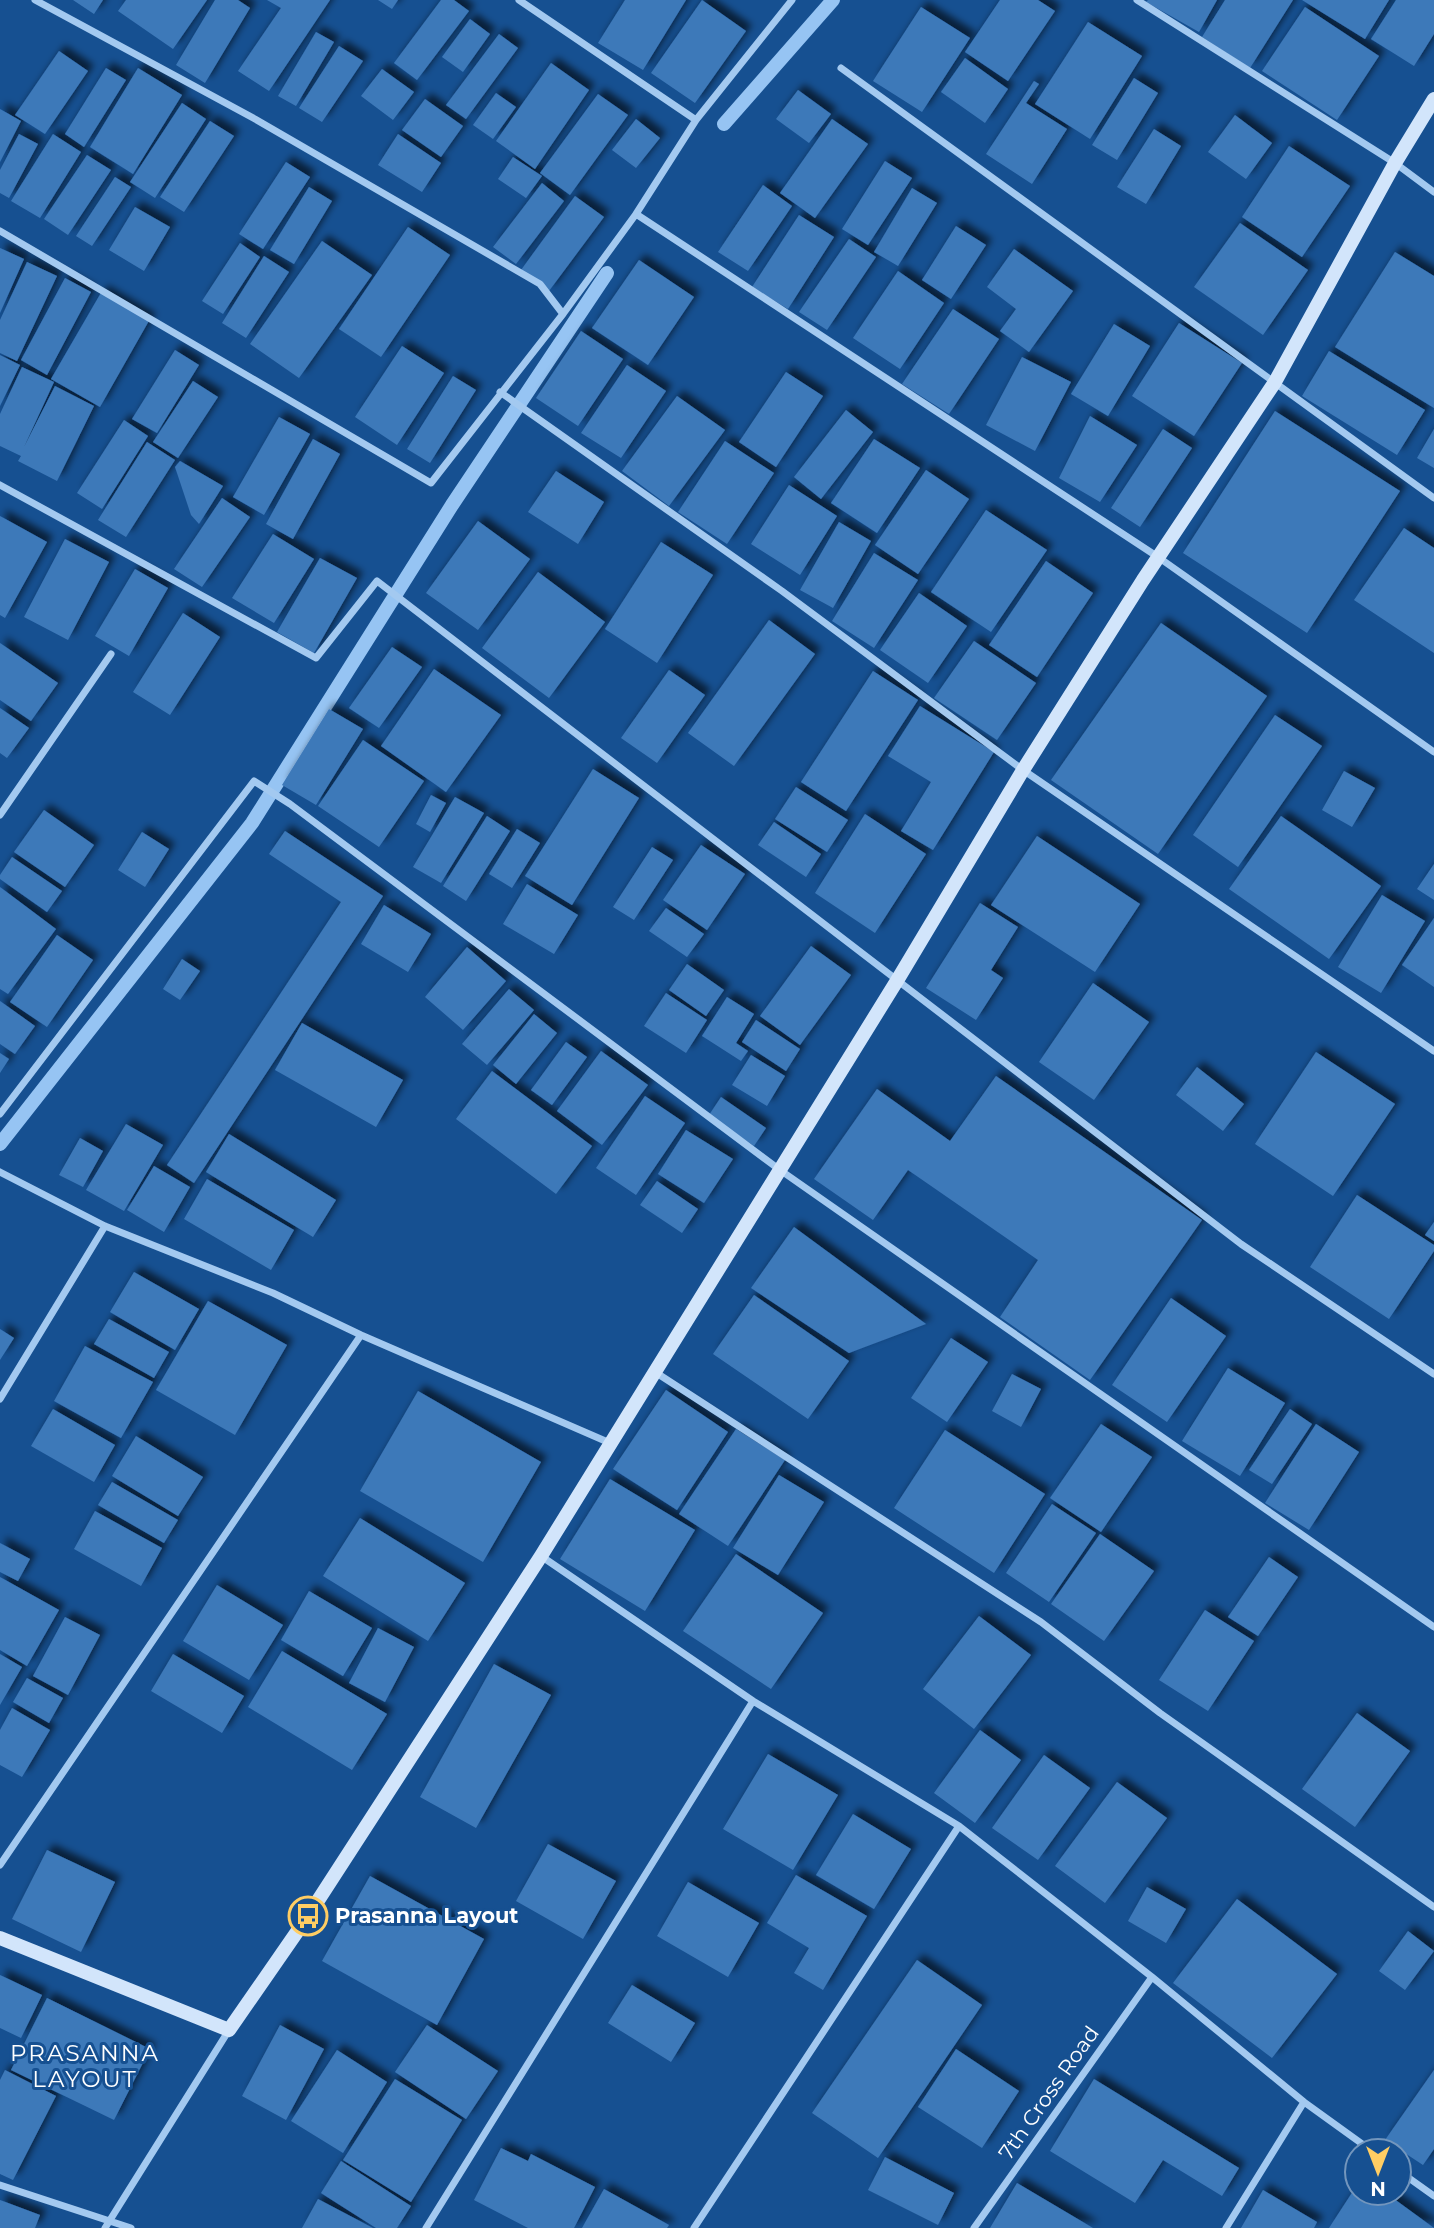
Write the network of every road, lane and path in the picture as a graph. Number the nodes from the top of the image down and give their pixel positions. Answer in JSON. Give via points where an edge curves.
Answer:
{"nodes":[{"id":1,"x":35,"y":0,"type":"edge"},
{"id":2,"x":519,"y":0,"type":"edge"},
{"id":3,"x":792,"y":0,"type":"edge"},
{"id":4,"x":1138,"y":0,"type":"edge"},
{"id":5,"x":841,"y":68,"type":"dead end"},
{"id":6,"x":1434,"y":99,"type":"edge"},
{"id":7,"x":696,"y":120,"type":"junction"},
{"id":8,"x":1395,"y":163,"type":"junction"},
{"id":9,"x":1434,"y":192,"type":"edge"},
{"id":10,"x":636,"y":214,"type":"junction"},
{"id":11,"x":0,"y":231,"type":"edge"},
{"id":12,"x":563,"y":314,"type":"junction"},
{"id":13,"x":1275,"y":382,"type":"junction"},
{"id":14,"x":500,"y":392,"type":"junction"},
{"id":15,"x":0,"y":485,"type":"edge"},
{"id":16,"x":1434,"y":498,"type":"edge"},
{"id":17,"x":1158,"y":557,"type":"junction"},
{"id":18,"x":111,"y":654,"type":"dead end"},
{"id":19,"x":1434,"y":752,"type":"edge"},
{"id":20,"x":1023,"y":770,"type":"junction"},
{"id":21,"x":0,"y":814,"type":"edge"},
{"id":22,"x":898,"y":979,"type":"junction"},
{"id":23,"x":1434,"y":1051,"type":"edge"},
{"id":24,"x":0,"y":1114,"type":"edge"},
{"id":25,"x":780,"y":1170,"type":"junction"},
{"id":26,"x":1,"y":1173,"type":"edge"},
{"id":27,"x":105,"y":1226,"type":"junction"},
{"id":28,"x":361,"y":1335,"type":"junction"},
{"id":29,"x":655,"y":1372,"type":"junction"},
{"id":30,"x":1434,"y":1374,"type":"edge"},
{"id":31,"x":0,"y":1399,"type":"edge"},
{"id":32,"x":610,"y":1443,"type":"junction"},
{"id":33,"x":541,"y":1556,"type":"junction"},
{"id":34,"x":1434,"y":1627,"type":"edge"},
{"id":35,"x":753,"y":1701,"type":"junction"},
{"id":36,"x":958,"y":1826,"type":"junction"},
{"id":37,"x":0,"y":1865,"type":"edge"},
{"id":38,"x":1434,"y":1906,"type":"edge"},
{"id":39,"x":0,"y":1938,"type":"edge"},
{"id":40,"x":1152,"y":1978,"type":"junction"},
{"id":41,"x":229,"y":2030,"type":"junction"},
{"id":42,"x":1304,"y":2102,"type":"junction"},
{"id":43,"x":1353,"y":2137,"type":"edge"},
{"id":44,"x":1413,"y":2181,"type":"edge"},
{"id":45,"x":0,"y":2185,"type":"edge"},
{"id":46,"x":1434,"y":2196,"type":"edge"},
{"id":47,"x":107,"y":2225,"type":"edge"},
{"id":48,"x":131,"y":2228,"type":"edge"},
{"id":49,"x":426,"y":2228,"type":"edge"},
{"id":50,"x":694,"y":2228,"type":"edge"},
{"id":51,"x":974,"y":2228,"type":"edge"},
{"id":52,"x":1226,"y":2228,"type":"edge"}],
"edges":[{"from":1,"to":12,"type":"street","via":[[256,119],[540,284]]},
{"from":2,"to":7,"type":"street"},
{"from":3,"to":7,"type":"street"},
{"from":4,"to":8,"type":"street"},
{"from":5,"to":13,"type":"street"},
{"from":6,"to":8,"type":"street"},
{"from":7,"to":10,"type":"street"},
{"from":8,"to":9,"type":"street"},
{"from":8,"to":13,"type":"street"},
{"from":10,"to":12,"type":"street"},
{"from":10,"to":17,"type":"street"},
{"from":11,"to":14,"type":"street","via":[[431,483]]},
{"from":12,"to":14,"type":"street"},
{"from":13,"to":16,"type":"street"},
{"from":13,"to":17,"type":"street"},
{"from":14,"to":20,"type":"street"},
{"from":15,"to":22,"type":"street","via":[[316,658],[377,581]]},
{"from":17,"to":19,"type":"street"},
{"from":17,"to":20,"type":"street"},
{"from":18,"to":21,"type":"street"},
{"from":20,"to":22,"type":"street"},
{"from":20,"to":23,"type":"street"},
{"from":22,"to":25,"type":"street"},
{"from":22,"to":30,"type":"street","via":[[1241,1244]]},
{"from":24,"to":25,"type":"street","via":[[254,781]]},
{"from":25,"to":29,"type":"street"},
{"from":25,"to":34,"type":"street"},
{"from":26,"to":27,"type":"street"},
{"from":27,"to":28,"type":"street","via":[[273,1293]]},
{"from":27,"to":31,"type":"street"},
{"from":28,"to":32,"type":"street"},
{"from":28,"to":37,"type":"street"},
{"from":29,"to":32,"type":"street"},
{"from":29,"to":38,"type":"street","via":[[1041,1622],[1160,1713]]},
{"from":32,"to":33,"type":"street"},
{"from":33,"to":35,"type":"street"},
{"from":33,"to":41,"type":"street"},
{"from":35,"to":36,"type":"street"},
{"from":35,"to":49,"type":"street"},
{"from":36,"to":40,"type":"street"},
{"from":36,"to":50,"type":"street"},
{"from":39,"to":41,"type":"street"},
{"from":40,"to":42,"type":"street"},
{"from":40,"to":51,"type":"street","name":"7th Cross Road"},
{"from":41,"to":47,"type":"street"},
{"from":42,"to":43,"type":"street"},
{"from":42,"to":52,"type":"street"},
{"from":44,"to":46,"type":"street"},
{"from":45,"to":47,"type":"street"},
{"from":47,"to":48,"type":"street"}]}
